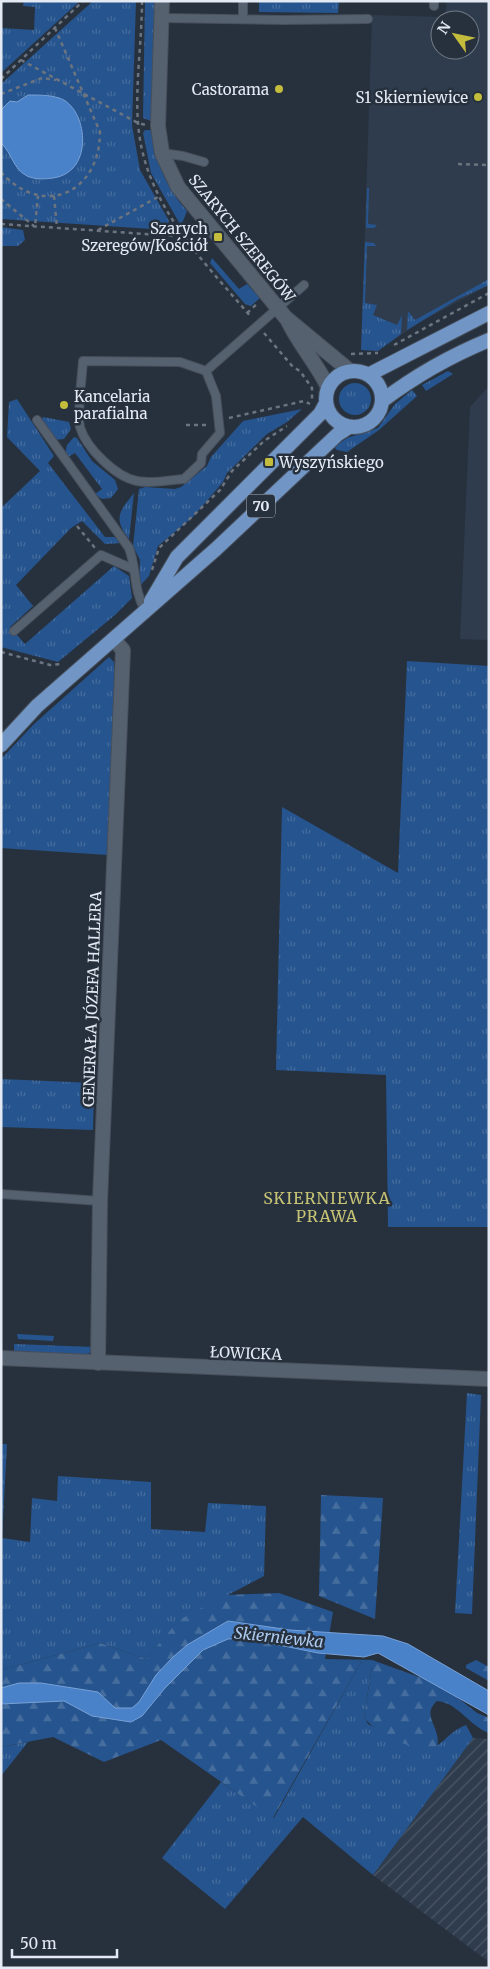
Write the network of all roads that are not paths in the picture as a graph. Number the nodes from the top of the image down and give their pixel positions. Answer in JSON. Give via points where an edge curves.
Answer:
{"nodes":[{"id":1,"x":162,"y":1,"type":"edge"},
{"id":2,"x":243,"y":1,"type":"edge"},
{"id":3,"x":162,"y":18,"type":"junction"},
{"id":4,"x":368,"y":19,"type":"dead end"},
{"id":5,"x":243,"y":20,"type":"junction"},
{"id":6,"x":162,"y":153,"type":"junction"},
{"id":7,"x":204,"y":162,"type":"dead end"},
{"id":8,"x":304,"y":285,"type":"dead end"},
{"id":9,"x":282,"y":313,"type":"junction"},
{"id":10,"x":489,"y":313,"type":"edge"},
{"id":11,"x":489,"y":340,"type":"edge"},
{"id":12,"x":206,"y":371,"type":"junction"},
{"id":13,"x":350,"y":371,"type":"junction"},
{"id":14,"x":368,"y":375,"type":"junction"},
{"id":15,"x":328,"y":387,"type":"junction"},
{"id":16,"x":382,"y":401,"type":"junction"},
{"id":17,"x":326,"y":403,"type":"junction"},
{"id":18,"x":36,"y":420,"type":"dead end"},
{"id":19,"x":349,"y":427,"type":"junction"},
{"id":20,"x":133,"y":569,"type":"junction"},
{"id":21,"x":145,"y":610,"type":"junction"},
{"id":22,"x":14,"y":631,"type":"dead end"},
{"id":23,"x":114,"y":640,"type":"junction"},
{"id":24,"x":1,"y":745,"type":"edge"},
{"id":25,"x":1,"y":1194,"type":"edge"},
{"id":26,"x":100,"y":1201,"type":"junction"},
{"id":27,"x":1,"y":1358,"type":"edge"},
{"id":28,"x":98,"y":1363,"type":"junction"},
{"id":29,"x":489,"y":1379,"type":"edge"}],
"edges":[{"from":1,"to":3,"type":"street","name":"SZARYCH SZEREGÓW"},
{"from":2,"to":5,"type":"lane"},
{"from":3,"to":5,"type":"lane"},
{"from":3,"to":6,"type":"street","name":"SZARYCH SZEREGÓW","via":[[158,126]]},
{"from":4,"to":5,"type":"lane"},
{"from":6,"to":7,"type":"lane"},
{"from":6,"to":9,"type":"street","name":"SZARYCH SZEREGÓW","via":[[178,187]]},
{"from":8,"to":9,"type":"lane"},
{"from":9,"to":12,"type":"lane"},
{"from":9,"to":13,"type":"street","name":"SZARYCH SZEREGÓW"},
{"from":9,"to":15,"type":"street","name":"SZARYCH SZEREGÓW"},
{"from":10,"to":14,"type":"main road"},
{"from":11,"to":16,"type":"main road","via":[[439,363]]},
{"from":12,"to":12,"type":"lane","via":[[180,362],[83,361],[80,426],[89,445],[106,463],[130,479],[140,482],[184,479],[201,463],[202,454],[220,433],[216,396]]},
{"from":13,"to":14,"type":"main road"},
{"from":13,"to":15,"type":"main road","via":[[341,374]]},
{"from":14,"to":16,"type":"main road","via":[[378,386]]},
{"from":15,"to":17,"type":"main road"},
{"from":16,"to":19,"type":"main road","via":[[371,421]]},
{"from":17,"to":19,"type":"main road","via":[[336,421]]},
{"from":17,"to":21,"type":"main road","number":"70","via":[[320,414],[177,557]]},
{"from":18,"to":20,"type":"lane","via":[[129,548],[134,560]]},
{"from":19,"to":21,"type":"main road","number":"70"},
{"from":20,"to":21,"type":"lane","via":[[138,598]]},
{"from":20,"to":22,"type":"lane","via":[[101,555]]},
{"from":21,"to":23,"type":"main road","number":"70"},
{"from":23,"to":24,"type":"main road","number":"70","via":[[37,706]]},
{"from":23,"to":26,"type":"street","name":"GENERAŁA JÓZEFA HALLERA","via":[[123,650]]},
{"from":25,"to":26,"type":"lane"},
{"from":26,"to":28,"type":"street","name":"GENERAŁA JÓZEFA HALLERA"},
{"from":27,"to":28,"type":"street","name":"ŁOWICKA"},
{"from":28,"to":29,"type":"street","name":"ŁOWICKA"}]}
